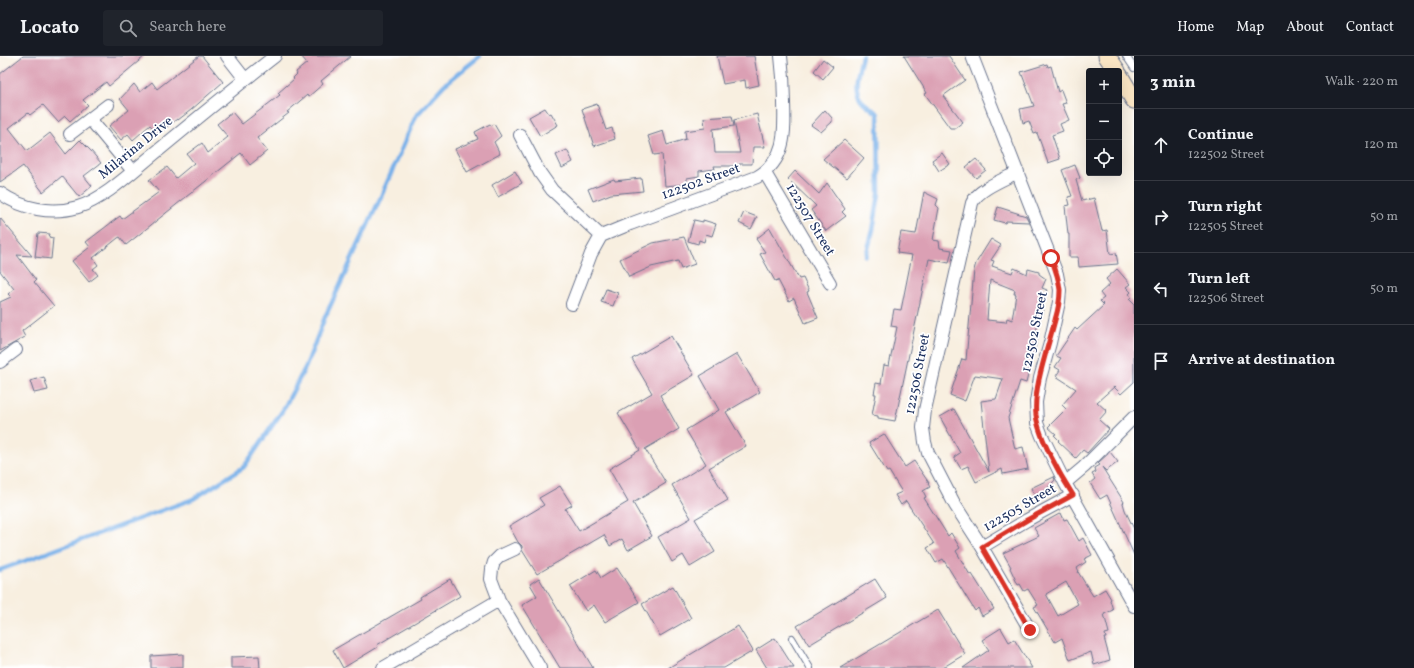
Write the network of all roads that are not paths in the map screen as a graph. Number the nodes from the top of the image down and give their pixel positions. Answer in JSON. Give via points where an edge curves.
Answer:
{"nodes":[{"id":1,"x":227,"y":56,"type":"edge"},
{"id":2,"x":275,"y":56,"type":"edge"},
{"id":3,"x":782,"y":56,"type":"edge"},
{"id":4,"x":972,"y":56,"type":"edge"},
{"id":5,"x":1107,"y":56,"type":"edge"},
{"id":6,"x":1126,"y":56,"type":"edge"},
{"id":7,"x":1115,"y":68,"type":"edge"},
{"id":8,"x":1134,"y":68,"type":"edge"},
{"id":9,"x":245,"y":79,"type":"junction"},
{"id":10,"x":1122,"y":79,"type":"edge"},
{"id":11,"x":1134,"y":100,"type":"edge"},
{"id":12,"x":108,"y":105,"type":"dead end"},
{"id":13,"x":90,"y":119,"type":"junction"},
{"id":14,"x":70,"y":134,"type":"dead end"},
{"id":15,"x":520,"y":135,"type":"dead end"},
{"id":16,"x":133,"y":171,"type":"junction"},
{"id":17,"x":1018,"y":172,"type":"junction"},
{"id":18,"x":765,"y":173,"type":"junction"},
{"id":19,"x":0,"y":193,"type":"edge"},
{"id":20,"x":601,"y":236,"type":"junction"},
{"id":21,"x":830,"y":283,"type":"dead end"},
{"id":22,"x":572,"y":304,"type":"dead end"},
{"id":23,"x":16,"y":350,"type":"dead end"},
{"id":24,"x":0,"y":362,"type":"edge"},
{"id":25,"x":1134,"y":417,"type":"edge"},
{"id":26,"x":1065,"y":483,"type":"junction"},
{"id":27,"x":1073,"y":495,"type":"junction"},
{"id":28,"x":982,"y":547,"type":"junction"},
{"id":29,"x":515,"y":549,"type":"dead end"},
{"id":30,"x":499,"y":600,"type":"junction"},
{"id":31,"x":1134,"y":606,"type":"edge"},
{"id":32,"x":1030,"y":630,"type":"dead end"},
{"id":33,"x":792,"y":638,"type":"dead end"},
{"id":34,"x":383,"y":668,"type":"edge"},
{"id":35,"x":540,"y":668,"type":"edge"},
{"id":36,"x":810,"y":668,"type":"edge"}],
"edges":[{"from":1,"to":9,"type":"street"},
{"from":2,"to":9,"type":"street","name":"Milarina Drive"},
{"from":3,"to":18,"type":"street","name":"122502 Street","via":[[784,139],[774,163]]},
{"from":4,"to":17,"type":"street","name":"122502 Street"},
{"from":5,"to":7,"type":"street"},
{"from":6,"to":8,"type":"lane"},
{"from":9,"to":16,"type":"street","name":"Milarina Drive"},
{"from":10,"to":11,"type":"street"},
{"from":12,"to":13,"type":"street"},
{"from":13,"to":14,"type":"street"},
{"from":13,"to":16,"type":"street"},
{"from":15,"to":20,"type":"street","via":[[552,190]]},
{"from":16,"to":19,"type":"street","name":"Milarina Drive","via":[[95,200],[61,211],[39,210],[22,205]]},
{"from":17,"to":26,"type":"street","name":"122502 Street","via":[[1057,274],[1060,290],[1058,310],[1040,378],[1036,413],[1042,436]]},
{"from":17,"to":28,"type":"street","name":"122506 Street","via":[[983,191],[972,202],[923,428],[925,442],[934,465],[955,505]]},
{"from":18,"to":20,"type":"street","name":"122502 Street","via":[[737,186]]},
{"from":18,"to":21,"type":"street","name":"122507 Street"},
{"from":20,"to":22,"type":"street","via":[[591,254]]},
{"from":23,"to":24,"type":"street"},
{"from":25,"to":26,"type":"street"},
{"from":26,"to":27,"type":"street","name":"122502 Street"},
{"from":27,"to":28,"type":"street","name":"122505 Street"},
{"from":27,"to":31,"type":"street","name":"122502 Street"},
{"from":28,"to":32,"type":"street","name":"122506 Street"},
{"from":29,"to":30,"type":"street","via":[[494,562],[491,579]]},
{"from":30,"to":34,"type":"street"},
{"from":30,"to":35,"type":"street"},
{"from":33,"to":36,"type":"lane"}]}
